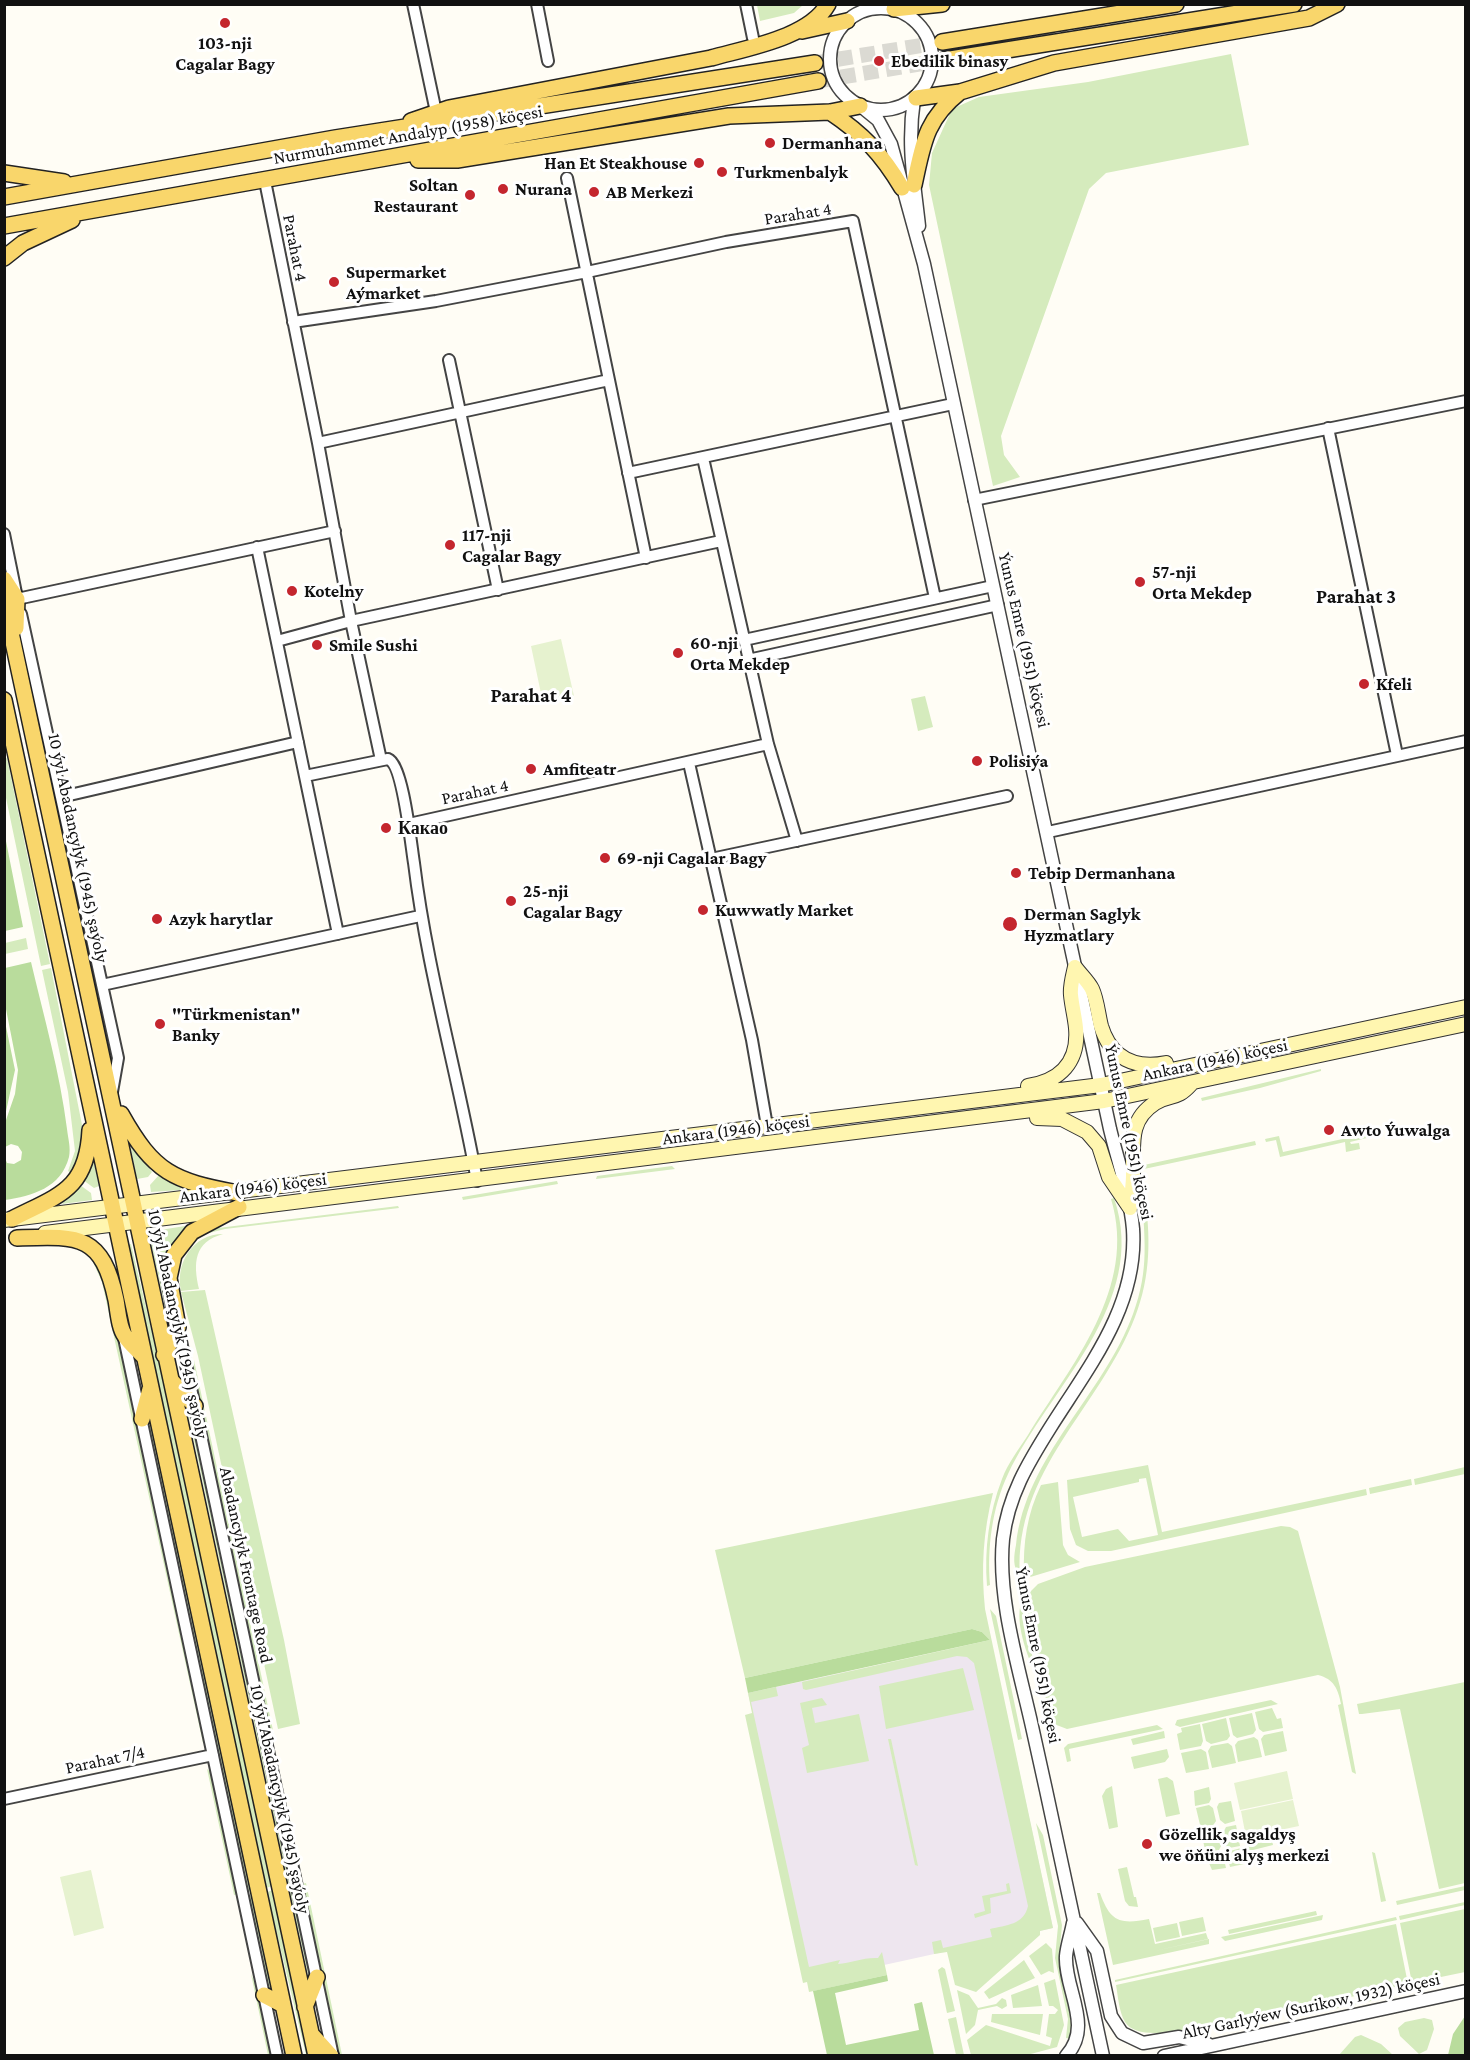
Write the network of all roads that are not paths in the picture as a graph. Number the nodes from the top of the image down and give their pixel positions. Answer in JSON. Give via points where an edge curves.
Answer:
{"nodes":[{"id":1,"x":413,"y":4,"type":"edge"},
{"id":2,"x":537,"y":4,"type":"edge"},
{"id":3,"x":746,"y":4,"type":"edge"},
{"id":4,"x":828,"y":4,"type":"edge"},
{"id":5,"x":852,"y":4,"type":"edge"},
{"id":6,"x":942,"y":4,"type":"edge"},
{"id":7,"x":1176,"y":4,"type":"edge"},
{"id":8,"x":1294,"y":4,"type":"edge"},
{"id":9,"x":1337,"y":4,"type":"edge"},
{"id":10,"x":892,"y":7,"type":"edge"},
{"id":11,"x":847,"y":20,"type":"junction"},
{"id":12,"x":790,"y":33,"type":"junction"},
{"id":13,"x":753,"y":38,"type":"dead end"},
{"id":14,"x":942,"y":42,"type":"tunnel mouth"},
{"id":15,"x":944,"y":60,"type":"tunnel mouth"},
{"id":16,"x":548,"y":61,"type":"dead end"},
{"id":17,"x":815,"y":63,"type":"tunnel mouth"},
{"id":18,"x":818,"y":81,"type":"tunnel mouth"},
{"id":19,"x":960,"y":92,"type":"junction"},
{"id":20,"x":915,"y":99,"type":"junction"},
{"id":21,"x":861,"y":107,"type":"junction"},
{"id":22,"x":436,"y":112,"type":"junction"},
{"id":23,"x":830,"y":112,"type":"junction"},
{"id":24,"x":380,"y":132,"type":"junction"},
{"id":25,"x":382,"y":159,"type":"junction"},
{"id":26,"x":4,"y":173,"type":"edge"},
{"id":27,"x":567,"y":177,"type":"dead end"},
{"id":28,"x":265,"y":181,"type":"junction"},
{"id":29,"x":85,"y":183,"type":"junction"},
{"id":30,"x":908,"y":187,"type":"junction"},
{"id":31,"x":4,"y":197,"type":"edge"},
{"id":32,"x":88,"y":212,"type":"junction"},
{"id":33,"x":4,"y":226,"type":"edge"},
{"id":34,"x":4,"y":258,"type":"edge"},
{"id":35,"x":587,"y":272,"type":"junction"},
{"id":36,"x":293,"y":322,"type":"junction"},
{"id":37,"x":449,"y":360,"type":"dead end"},
{"id":38,"x":609,"y":380,"type":"junction"},
{"id":39,"x":1466,"y":401,"type":"edge"},
{"id":40,"x":953,"y":404,"type":"junction"},
{"id":41,"x":460,"y":413,"type":"junction"},
{"id":42,"x":896,"y":417,"type":"junction"},
{"id":43,"x":1328,"y":428,"type":"junction"},
{"id":44,"x":318,"y":443,"type":"junction"},
{"id":45,"x":702,"y":458,"type":"junction"},
{"id":46,"x":628,"y":473,"type":"junction"},
{"id":47,"x":974,"y":500,"type":"junction"},
{"id":48,"x":335,"y":531,"type":"junction"},
{"id":49,"x":4,"y":534,"type":"edge"},
{"id":50,"x":721,"y":541,"type":"junction"},
{"id":51,"x":257,"y":547,"type":"junction"},
{"id":52,"x":646,"y":558,"type":"junction"},
{"id":53,"x":4,"y":579,"type":"edge"},
{"id":54,"x":993,"y":586,"type":"junction"},
{"id":55,"x":498,"y":590,"type":"junction"},
{"id":56,"x":935,"y":598,"type":"junction"},
{"id":57,"x":11,"y":599,"type":"edge"},
{"id":58,"x":998,"y":605,"type":"junction"},
{"id":59,"x":351,"y":621,"type":"junction"},
{"id":60,"x":744,"y":640,"type":"junction"},
{"id":61,"x":277,"y":641,"type":"junction"},
{"id":62,"x":748,"y":660,"type":"junction"},
{"id":63,"x":4,"y":700,"type":"edge"},
{"id":64,"x":1466,"y":741,"type":"edge"},
{"id":65,"x":298,"y":742,"type":"junction"},
{"id":66,"x":768,"y":744,"type":"junction"},
{"id":67,"x":1397,"y":755,"type":"junction"},
{"id":68,"x":381,"y":760,"type":"junction"},
{"id":69,"x":689,"y":763,"type":"junction"},
{"id":70,"x":305,"y":776,"type":"junction"},
{"id":71,"x":1007,"y":796,"type":"dead end"},
{"id":72,"x":61,"y":797,"type":"junction"},
{"id":73,"x":409,"y":824,"type":"junction"},
{"id":74,"x":1048,"y":832,"type":"junction"},
{"id":75,"x":797,"y":841,"type":"junction"},
{"id":76,"x":711,"y":859,"type":"junction"},
{"id":77,"x":420,"y":916,"type":"junction"},
{"id":78,"x":338,"y":934,"type":"junction"},
{"id":79,"x":1075,"y":967,"type":"junction"},
{"id":80,"x":102,"y":985,"type":"junction"},
{"id":81,"x":1466,"y":1007,"type":"edge"},
{"id":82,"x":1466,"y":1024,"type":"edge"},
{"id":83,"x":1188,"y":1067,"type":"junction"},
{"id":84,"x":1191,"y":1084,"type":"junction"},
{"id":85,"x":1101,"y":1085,"type":"junction"},
{"id":86,"x":113,"y":1097,"type":"junction"},
{"id":87,"x":999,"y":1099,"type":"junction"},
{"id":88,"x":1104,"y":1101,"type":"junction"},
{"id":89,"x":92,"y":1112,"type":"junction"},
{"id":90,"x":1001,"y":1114,"type":"junction"},
{"id":91,"x":767,"y":1126,"type":"junction"},
{"id":92,"x":474,"y":1162,"type":"junction"},
{"id":93,"x":477,"y":1181,"type":"junction"},
{"id":94,"x":238,"y":1200,"type":"junction"},
{"id":95,"x":133,"y":1204,"type":"junction"},
{"id":96,"x":1130,"y":1208,"type":"junction"},
{"id":97,"x":114,"y":1215,"type":"junction"},
{"id":98,"x":8,"y":1220,"type":"edge"},
{"id":99,"x":136,"y":1220,"type":"junction"},
{"id":100,"x":11,"y":1238,"type":"edge"},
{"id":101,"x":178,"y":1327,"type":"junction"},
{"id":102,"x":123,"y":1335,"type":"junction"},
{"id":103,"x":164,"y":1355,"type":"junction"},
{"id":104,"x":144,"y":1357,"type":"junction"},
{"id":105,"x":169,"y":1378,"type":"junction"},
{"id":106,"x":150,"y":1386,"type":"junction"},
{"id":107,"x":195,"y":1406,"type":"junction"},
{"id":108,"x":142,"y":1419,"type":"junction"},
{"id":109,"x":213,"y":1755,"type":"junction"},
{"id":110,"x":4,"y":1799,"type":"edge"},
{"id":111,"x":1074,"y":1919,"type":"junction"},
{"id":112,"x":317,"y":1977,"type":"junction"},
{"id":113,"x":1466,"y":1991,"type":"edge"},
{"id":114,"x":264,"y":1995,"type":"junction"},
{"id":115,"x":283,"y":2005,"type":"junction"},
{"id":116,"x":305,"y":2007,"type":"junction"},
{"id":117,"x":311,"y":2034,"type":"junction"},
{"id":118,"x":1212,"y":2046,"type":"junction"},
{"id":119,"x":291,"y":2053,"type":"edge"},
{"id":120,"x":277,"y":2055,"type":"edge"},
{"id":121,"x":316,"y":2055,"type":"edge"},
{"id":122,"x":332,"y":2055,"type":"edge"},
{"id":123,"x":1066,"y":2055,"type":"edge"},
{"id":124,"x":1103,"y":2055,"type":"edge"},
{"id":125,"x":1164,"y":2055,"type":"edge"},
{"id":126,"x":1199,"y":2055,"type":"edge"}],
"edges":[{"from":1,"to":22,"type":"street"},
{"from":2,"to":16,"type":"street"},
{"from":3,"to":13,"type":"street"},
{"from":4,"to":12,"type":"main road","via":[[807,26]]},
{"from":5,"to":11,"type":"street"},
{"from":6,"to":10,"type":"main road"},
{"from":7,"to":14,"type":"main road"},
{"from":8,"to":15,"type":"main road"},
{"from":9,"to":19,"type":"main road","via":[[1309,18],[1054,63]]},
{"from":10,"to":11,"type":"street","via":[[865,10]]},
{"from":10,"to":20,"type":"street","via":[[920,25],[933,54],[926,86]]},
{"from":11,"to":12,"type":"main road"},
{"from":11,"to":21,"type":"street","via":[[830,50],[830,67],[846,97]]},
{"from":12,"to":22,"type":"main road","via":[[711,58]]},
{"from":17,"to":24,"type":"main road","name":"Nurmuhammet Andalyp (1958) köçesi"},
{"from":18,"to":25,"type":"main road","name":"Nurmuhammet Andalyp (1958) köçesi"},
{"from":19,"to":20,"type":"main road"},
{"from":19,"to":30,"type":"main road","via":[[935,115]]},
{"from":20,"to":21,"type":"street","via":[[883,111]]},
{"from":20,"to":30,"type":"street","name":"Ýunus Emre (1951) köçesi","via":[[909,131]]},
{"from":21,"to":23,"type":"main road"},
{"from":21,"to":30,"type":"street","name":"Ýunus Emre (1951) köçesi","via":[[878,120]]},
{"from":22,"to":24,"type":"main road"},
{"from":23,"to":25,"type":"main road","via":[[729,116],[457,160]]},
{"from":23,"to":30,"type":"main road","via":[[879,153]]},
{"from":24,"to":29,"type":"main road","name":"Nurmuhammet Andalyp (1958) köçesi"},
{"from":25,"to":28,"type":"main road","name":"Nurmuhammet Andalyp (1958) köçesi"},
{"from":26,"to":29,"type":"main road"},
{"from":27,"to":35,"type":"street"},
{"from":28,"to":32,"type":"main road","name":"Nurmuhammet Andalyp (1958) köçesi"},
{"from":28,"to":36,"type":"street","name":"Parahat 4"},
{"from":29,"to":31,"type":"main road","name":"Nurmuhammet Andalyp (1958) köçesi"},
{"from":30,"to":40,"type":"street","name":"Ýunus Emre (1951) köçesi"},
{"from":32,"to":33,"type":"main road","name":"Nurmuhammet Andalyp (1958) köçesi"},
{"from":32,"to":34,"type":"main road","via":[[23,243]]},
{"from":35,"to":36,"type":"street","name":"Parahat 4","via":[[436,301]]},
{"from":35,"to":38,"type":"street"},
{"from":35,"to":42,"type":"street","name":"Parahat 4","via":[[726,242],[853,221]]},
{"from":36,"to":44,"type":"street","name":"Parahat 4"},
{"from":37,"to":41,"type":"street"},
{"from":38,"to":41,"type":"street"},
{"from":38,"to":46,"type":"street"},
{"from":39,"to":43,"type":"street"},
{"from":40,"to":42,"type":"street"},
{"from":40,"to":47,"type":"street","name":"Ýunus Emre (1951) köçesi"},
{"from":41,"to":44,"type":"street"},
{"from":41,"to":55,"type":"street"},
{"from":42,"to":45,"type":"street"},
{"from":42,"to":56,"type":"street"},
{"from":43,"to":47,"type":"street"},
{"from":43,"to":67,"type":"street"},
{"from":44,"to":48,"type":"street","name":"Parahat 4"},
{"from":45,"to":46,"type":"street"},
{"from":45,"to":50,"type":"street"},
{"from":46,"to":52,"type":"street"},
{"from":47,"to":54,"type":"street","name":"Ýunus Emre (1951) köçesi"},
{"from":48,"to":51,"type":"street"},
{"from":48,"to":59,"type":"street","name":"Parahat 4"},
{"from":49,"to":57,"type":"street"},
{"from":50,"to":52,"type":"street"},
{"from":50,"to":60,"type":"street"},
{"from":51,"to":57,"type":"street"},
{"from":51,"to":61,"type":"street"},
{"from":52,"to":55,"type":"street"},
{"from":53,"to":57,"type":"main road"},
{"from":54,"to":56,"type":"street"},
{"from":54,"to":58,"type":"street","name":"Ýunus Emre (1951) köçesi"},
{"from":55,"to":59,"type":"street"},
{"from":56,"to":60,"type":"street"},
{"from":57,"to":72,"type":"street"},
{"from":57,"to":86,"type":"main road","name":"10 ýyl Abadançylyk (1945) şaýoly","via":[[15,652]]},
{"from":58,"to":62,"type":"street"},
{"from":58,"to":74,"type":"street","name":"Ýunus Emre (1951) köçesi"},
{"from":59,"to":61,"type":"street"},
{"from":59,"to":68,"type":"street","name":"Parahat 4"},
{"from":60,"to":62,"type":"street"},
{"from":61,"to":65,"type":"street"},
{"from":62,"to":66,"type":"street"},
{"from":63,"to":89,"type":"main road"},
{"from":64,"to":67,"type":"street"},
{"from":65,"to":70,"type":"street"},
{"from":65,"to":72,"type":"street"},
{"from":66,"to":69,"type":"street","name":"Parahat 4"},
{"from":66,"to":75,"type":"street"},
{"from":67,"to":74,"type":"street"},
{"from":68,"to":70,"type":"street"},
{"from":68,"to":73,"type":"street","via":[[391,759],[396,766]]},
{"from":69,"to":73,"type":"street","name":"Parahat 4"},
{"from":69,"to":76,"type":"street"},
{"from":70,"to":78,"type":"street"},
{"from":71,"to":75,"type":"street"},
{"from":72,"to":80,"type":"street"},
{"from":73,"to":77,"type":"street"},
{"from":74,"to":79,"type":"street","name":"Ýunus Emre (1951) köçesi"},
{"from":75,"to":76,"type":"street"},
{"from":76,"to":91,"type":"street"},
{"from":77,"to":78,"type":"street"},
{"from":77,"to":92,"type":"street"},
{"from":78,"to":80,"type":"street"},
{"from":79,"to":83,"type":"main road","via":[[1092,989],[1107,1039],[1123,1058],[1141,1066],[1175,1061]]},
{"from":79,"to":85,"type":"street","name":"Ýunus Emre (1951) köçesi"},
{"from":79,"to":87,"type":"main road","via":[[1070,993],[1076,1036],[1070,1061],[1050,1081],[1013,1088]]},
{"from":80,"to":86,"type":"street","via":[[117,1058]]},
{"from":81,"to":83,"type":"main road","name":"Ankara (1946) köçesi"},
{"from":82,"to":84,"type":"main road","name":"Ankara (1946) köçesi"},
{"from":83,"to":85,"type":"main road","name":"Ankara (1946) köçesi"},
{"from":84,"to":88,"type":"main road","name":"Ankara (1946) köçesi"},
{"from":84,"to":96,"type":"main road","via":[[1180,1096],[1155,1103],[1138,1121],[1131,1147]]},
{"from":85,"to":87,"type":"main road","name":"Ankara (1946) köçesi"},
{"from":85,"to":88,"type":"street","name":"Ýunus Emre (1951) köçesi"},
{"from":86,"to":94,"type":"main road","via":[[139,1145],[164,1171]]},
{"from":86,"to":95,"type":"main road","name":"10 ýyl Abadançylyk (1945) şaýoly"},
{"from":87,"to":91,"type":"main road","name":"Ankara (1946) köçesi"},
{"from":88,"to":90,"type":"main road","name":"Ankara (1946) köçesi"},
{"from":88,"to":96,"type":"street","name":"Ýunus Emre (1951) köçesi"},
{"from":89,"to":97,"type":"main road"},
{"from":89,"to":98,"type":"main road","via":[[88,1155],[72,1186],[58,1198]]},
{"from":90,"to":93,"type":"main road","name":"Ankara (1946) köçesi"},
{"from":90,"to":96,"type":"main road","via":[[1018,1120],[1057,1118],[1084,1130],[1099,1146],[1109,1177]]},
{"from":91,"to":92,"type":"main road","name":"Ankara (1946) köçesi"},
{"from":92,"to":93,"type":"street"},
{"from":92,"to":94,"type":"main road","name":"Ankara (1946) köçesi"},
{"from":93,"to":94,"type":"main road","name":"Ankara (1946) köçesi"},
{"from":94,"to":95,"type":"main road","name":"Ankara (1946) köçesi"},
{"from":94,"to":99,"type":"main road","name":"Ankara (1946) köçesi"},
{"from":94,"to":101,"type":"main road","via":[[192,1232],[174,1255],[169,1278]]},
{"from":95,"to":97,"type":"main road","name":"Ankara (1946) köçesi"},
{"from":95,"to":99,"type":"main road","name":"10 ýyl Abadançylyk (1945) şaýoly"},
{"from":96,"to":111,"type":"street","name":"Ýunus Emre (1951) köçesi","via":[[1132,1259],[1121,1310],[1019,1480],[1002,1551],[1005,1594]]},
{"from":97,"to":98,"type":"main road","name":"Ankara (1946) köçesi"},
{"from":97,"to":99,"type":"main road","name":"Ankara (1946) köçesi"},
{"from":97,"to":100,"type":"main road","name":"Ankara (1946) köçesi"},
{"from":97,"to":104,"type":"main road"},
{"from":99,"to":103,"type":"main road","name":"10 ýyl Abadançylyk (1945) şaýoly"},
{"from":100,"to":102,"type":"main road","via":[[70,1238],[98,1252],[110,1273]]},
{"from":101,"to":103,"type":"main road"},
{"from":101,"to":107,"type":"street","name":"Abadancylyk Frontage Road"},
{"from":102,"to":104,"type":"main road"},
{"from":102,"to":108,"type":"street"},
{"from":103,"to":105,"type":"main road","name":"10 ýyl Abadançylyk (1945) şaýoly"},
{"from":104,"to":106,"type":"main road"},
{"from":105,"to":107,"type":"main road"},
{"from":105,"to":116,"type":"main road","name":"10 ýyl Abadançylyk (1945) şaýoly"},
{"from":106,"to":108,"type":"main road"},
{"from":106,"to":115,"type":"main road"},
{"from":107,"to":112,"type":"street","name":"Abadancylyk Frontage Road"},
{"from":108,"to":109,"type":"street"},
{"from":109,"to":110,"type":"street","name":"Parahat 7/4"},
{"from":109,"to":114,"type":"street"},
{"from":111,"to":118,"type":"street","via":[[1097,1951],[1111,2016],[1124,2035],[1143,2043],[1179,2037]]},
{"from":111,"to":123,"type":"street","via":[[1066,1958],[1078,2026],[1073,2047]]},
{"from":111,"to":124,"type":"street","name":"Ýunus Emre (1951) köçesi"},
{"from":112,"to":116,"type":"main road"},
{"from":112,"to":122,"type":"street","name":"Abadancylyk Frontage Road"},
{"from":113,"to":118,"type":"street","name":"Alty Garlyýew (Surikow, 1932) köçesi"},
{"from":114,"to":115,"type":"main road"},
{"from":114,"to":120,"type":"street"},
{"from":115,"to":119,"type":"main road"},
{"from":116,"to":117,"type":"main road","name":"10 ýyl Abadançylyk (1945) şaýoly"},
{"from":117,"to":121,"type":"main road","name":"10 ýyl Abadançylyk (1945) şaýoly"},
{"from":117,"to":122,"type":"main road"},
{"from":118,"to":125,"type":"street","name":"Alty Garlyýew (Surikow, 1932) köçesi"},
{"from":118,"to":126,"type":"street"}]}
